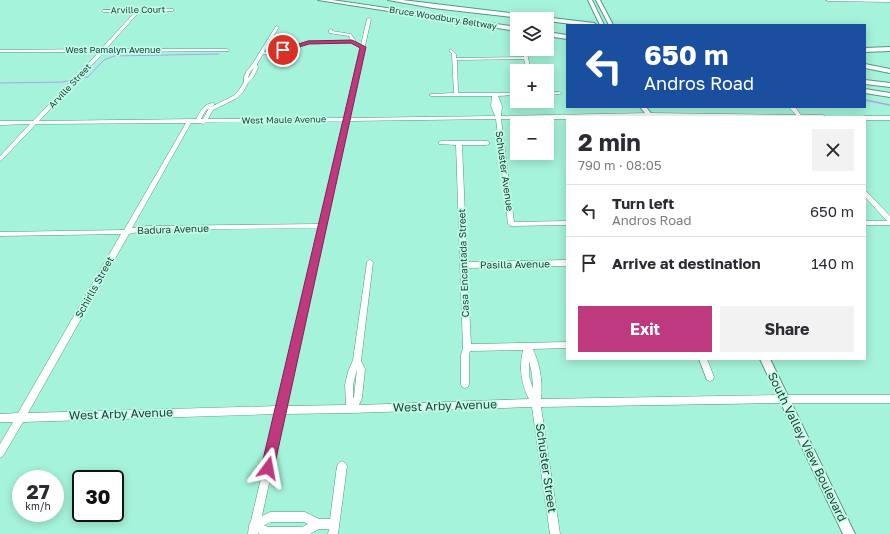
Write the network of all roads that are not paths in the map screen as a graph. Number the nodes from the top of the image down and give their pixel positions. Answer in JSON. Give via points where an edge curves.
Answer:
{"nodes":[{"id":1,"x":321,"y":0,"type":"edge"},
{"id":2,"x":363,"y":0,"type":"edge"},
{"id":3,"x":392,"y":0,"type":"edge"},
{"id":4,"x":590,"y":0,"type":"edge"},
{"id":5,"x":598,"y":0,"type":"edge"},
{"id":6,"x":828,"y":0,"type":"edge"},
{"id":7,"x":890,"y":1,"type":"edge"},
{"id":8,"x":427,"y":6,"type":"junction"},
{"id":9,"x":172,"y":10,"type":"dead end"},
{"id":10,"x":104,"y":11,"type":"dead end"},
{"id":11,"x":138,"y":11,"type":"junction"},
{"id":12,"x":510,"y":18,"type":"edge"},
{"id":13,"x":369,"y":19,"type":"dead end"},
{"id":14,"x":510,"y":22,"type":"edge"},
{"id":15,"x":554,"y":24,"type":"edge"},
{"id":16,"x":585,"y":24,"type":"edge"},
{"id":17,"x":602,"y":24,"type":"edge"},
{"id":18,"x":610,"y":24,"type":"edge"},
{"id":19,"x":566,"y":26,"type":"edge"},
{"id":20,"x":277,"y":27,"type":"dead end"},
{"id":21,"x":510,"y":28,"type":"edge"},
{"id":22,"x":554,"y":29,"type":"edge"},
{"id":23,"x":331,"y":30,"type":"dead end"},
{"id":24,"x":566,"y":31,"type":"edge"},
{"id":25,"x":554,"y":35,"type":"edge"},
{"id":26,"x":566,"y":37,"type":"edge"},
{"id":27,"x":316,"y":38,"type":"dead end"},
{"id":28,"x":304,"y":43,"type":"junction"},
{"id":29,"x":355,"y":43,"type":"junction"},
{"id":30,"x":363,"y":47,"type":"junction"},
{"id":31,"x":103,"y":50,"type":"junction"},
{"id":32,"x":227,"y":50,"type":"dead end"},
{"id":33,"x":451,"y":50,"type":"dead end"},
{"id":34,"x":0,"y":51,"type":"edge"},
{"id":35,"x":866,"y":51,"type":"edge"},
{"id":36,"x":890,"y":51,"type":"edge"},
{"id":37,"x":261,"y":53,"type":"junction"},
{"id":38,"x":454,"y":58,"type":"junction"},
{"id":39,"x":526,"y":58,"type":"joint"},
{"id":40,"x":527,"y":64,"type":"edge"},
{"id":41,"x":866,"y":66,"type":"edge"},
{"id":42,"x":890,"y":71,"type":"edge"},
{"id":43,"x":866,"y":76,"type":"edge"},
{"id":44,"x":890,"y":79,"type":"edge"},
{"id":45,"x":866,"y":82,"type":"edge"},
{"id":46,"x":890,"y":86,"type":"edge"},
{"id":47,"x":866,"y":90,"type":"edge"},
{"id":48,"x":554,"y":93,"type":"edge"},
{"id":49,"x":559,"y":93,"type":"dead end"},
{"id":50,"x":456,"y":94,"type":"junction"},
{"id":51,"x":495,"y":94,"type":"junction"},
{"id":52,"x":510,"y":94,"type":"edge"},
{"id":53,"x":431,"y":95,"type":"dead end"},
{"id":54,"x":890,"y":95,"type":"edge"},
{"id":55,"x":226,"y":101,"type":"junction"},
{"id":56,"x":644,"y":108,"type":"edge"},
{"id":57,"x":793,"y":108,"type":"edge"},
{"id":58,"x":650,"y":116,"type":"edge"},
{"id":59,"x":799,"y":116,"type":"edge"},
{"id":60,"x":566,"y":117,"type":"edge"},
{"id":61,"x":498,"y":118,"type":"junction"},
{"id":62,"x":866,"y":118,"type":"edge"},
{"id":63,"x":890,"y":118,"type":"edge"},
{"id":64,"x":346,"y":120,"type":"junction"},
{"id":65,"x":189,"y":122,"type":"junction"},
{"id":66,"x":197,"y":122,"type":"junction"},
{"id":67,"x":204,"y":122,"type":"junction"},
{"id":68,"x":34,"y":123,"type":"junction"},
{"id":69,"x":0,"y":124,"type":"edge"},
{"id":70,"x":487,"y":142,"type":"dead end"},
{"id":71,"x":441,"y":143,"type":"dead end"},
{"id":72,"x":459,"y":143,"type":"junction"},
{"id":73,"x":0,"y":159,"type":"edge"},
{"id":74,"x":866,"y":194,"type":"edge"},
{"id":75,"x":890,"y":222,"type":"edge"},
{"id":76,"x":566,"y":223,"type":"edge"},
{"id":77,"x":866,"y":223,"type":"edge"},
{"id":78,"x":322,"y":226,"type":"junction"},
{"id":79,"x":125,"y":232,"type":"junction"},
{"id":80,"x":0,"y":234,"type":"edge"},
{"id":81,"x":370,"y":262,"type":"dead end"},
{"id":82,"x":566,"y":263,"type":"edge"},
{"id":83,"x":464,"y":265,"type":"junction"},
{"id":84,"x":528,"y":346,"type":"junction"},
{"id":85,"x":566,"y":346,"type":"edge"},
{"id":86,"x":467,"y":348,"type":"junction"},
{"id":87,"x":703,"y":360,"type":"edge"},
{"id":88,"x":765,"y":360,"type":"edge"},
{"id":89,"x":710,"y":377,"type":"dead end"},
{"id":90,"x":465,"y":384,"type":"dead end"},
{"id":91,"x":784,"y":399,"type":"junction"},
{"id":92,"x":890,"y":399,"type":"edge"},
{"id":93,"x":536,"y":403,"type":"junction"},
{"id":94,"x":351,"y":409,"type":"junction"},
{"id":95,"x":281,"y":410,"type":"junction"},
{"id":96,"x":20,"y":417,"type":"junction"},
{"id":97,"x":0,"y":418,"type":"edge"},
{"id":98,"x":0,"y":453,"type":"edge"},
{"id":99,"x":342,"y":466,"type":"dead end"},
{"id":100,"x":318,"y":524,"type":"junction"},
{"id":101,"x":333,"y":529,"type":"edge"},
{"id":102,"x":254,"y":530,"type":"edge"},
{"id":103,"x":555,"y":534,"type":"edge"},
{"id":104,"x":849,"y":534,"type":"edge"}],
"edges":[{"from":1,"to":21,"type":"highway","name":"Bruce Woodbury Beltway"},
{"from":2,"to":14,"type":"highway","name":"Bruce Woodbury Beltway"},
{"from":3,"to":8,"type":"highway"},
{"from":4,"to":17,"type":"main road"},
{"from":5,"to":18,"type":"main road"},
{"from":6,"to":7,"type":"street"},
{"from":8,"to":12,"type":"highway"},
{"from":8,"to":16,"type":"highway"},
{"from":9,"to":11,"type":"street","name":"Arville Court"},
{"from":10,"to":11,"type":"street","name":"Arville Court"},
{"from":11,"to":31,"type":"street","name":"Arville Street"},
{"from":13,"to":30,"type":"street"},
{"from":15,"to":19,"type":"highway"},
{"from":20,"to":37,"type":"street"},
{"from":22,"to":24,"type":"highway"},
{"from":23,"to":29,"type":"street","via":[[330,32],[350,35]]},
{"from":25,"to":26,"type":"highway"},
{"from":27,"to":28,"type":"street"},
{"from":28,"to":29,"type":"street"},
{"from":28,"to":37,"type":"street","via":[[279,52]]},
{"from":29,"to":30,"type":"street"},
{"from":30,"to":64,"type":"street"},
{"from":31,"to":32,"type":"street","name":"West Pamalyn Avenue"},
{"from":31,"to":34,"type":"street","name":"West Pamalyn Avenue"},
{"from":31,"to":68,"type":"street","name":"Arville Street"},
{"from":33,"to":38,"type":"street","via":[[454,52]]},
{"from":35,"to":36,"type":"highway"},
{"from":37,"to":55,"type":"street","via":[[251,78],[238,94]]},
{"from":38,"to":39,"type":"street"},
{"from":38,"to":50,"type":"street"},
{"from":39,"to":40,"type":"street"},
{"from":41,"to":42,"type":"highway"},
{"from":43,"to":44,"type":"highway"},
{"from":45,"to":46,"type":"highway"},
{"from":47,"to":54,"type":"highway"},
{"from":48,"to":49,"type":"street"},
{"from":50,"to":51,"type":"street"},
{"from":50,"to":53,"type":"street"},
{"from":51,"to":52,"type":"street"},
{"from":51,"to":61,"type":"street","name":"Schuster Avenue","via":[[492,99]]},
{"from":55,"to":66,"type":"street","via":[[208,107]]},
{"from":55,"to":67,"type":"street","via":[[211,109]]},
{"from":56,"to":58,"type":"main road"},
{"from":57,"to":59,"type":"street"},
{"from":60,"to":61,"type":"street","name":"West Maule Avenue"},
{"from":61,"to":64,"type":"street","name":"West Maule Avenue"},
{"from":61,"to":76,"type":"street","name":"Schuster Avenue","via":[[512,224]]},
{"from":62,"to":63,"type":"street"},
{"from":64,"to":67,"type":"street","name":"West Maule Avenue"},
{"from":64,"to":78,"type":"street"},
{"from":65,"to":66,"type":"street","name":"West Maule Avenue"},
{"from":65,"to":68,"type":"street","name":"West Maule Avenue"},
{"from":65,"to":79,"type":"street","name":"Schirlls Street"},
{"from":66,"to":67,"type":"street","name":"West Maule Avenue"},
{"from":68,"to":69,"type":"street","name":"West Maule Avenue"},
{"from":68,"to":73,"type":"street","name":"Arville Street"},
{"from":70,"to":72,"type":"street"},
{"from":71,"to":72,"type":"street"},
{"from":72,"to":83,"type":"street","name":"Casa Encantada Street"},
{"from":74,"to":75,"type":"street"},
{"from":75,"to":77,"type":"street"},
{"from":78,"to":79,"type":"street","name":"Badura Avenue","via":[[147,228]]},
{"from":78,"to":95,"type":"street"},
{"from":79,"to":80,"type":"street","name":"Badura Avenue"},
{"from":79,"to":96,"type":"street","name":"Schirlls Street"},
{"from":81,"to":94,"type":"street","via":[[357,361],[361,369],[358,398]]},
{"from":82,"to":83,"type":"street","name":"Pasilla Avenue"},
{"from":83,"to":86,"type":"street","name":"Casa Encantada Street"},
{"from":84,"to":85,"type":"street"},
{"from":84,"to":86,"type":"street"},
{"from":84,"to":93,"type":"street","name":"Schuster Street","via":[[524,361],[528,391]]},
{"from":86,"to":90,"type":"street","name":"Casa Encantada Street"},
{"from":87,"to":89,"type":"street"},
{"from":88,"to":91,"type":"main road","name":"South Valley View Boulevard"},
{"from":91,"to":92,"type":"street","name":"West Arby Avenue"},
{"from":91,"to":93,"type":"street","name":"West Arby Avenue"},
{"from":91,"to":104,"type":"main road","name":"South Valley View Boulevard"},
{"from":93,"to":94,"type":"street","name":"West Arby Avenue"},
{"from":93,"to":103,"type":"street","name":"Schuster Street"},
{"from":94,"to":95,"type":"street","name":"West Arby Avenue"},
{"from":95,"to":96,"type":"street","name":"West Arby Avenue"},
{"from":95,"to":102,"type":"street"},
{"from":96,"to":97,"type":"street","name":"West Arby Avenue"},
{"from":96,"to":98,"type":"street","name":"Schirlls Street"},
{"from":99,"to":101,"type":"street"},
{"from":100,"to":101,"type":"street"},
{"from":100,"to":102,"type":"street","via":[[303,532]]},
{"from":100,"to":102,"type":"street","via":[[305,517],[270,517]]}]}
